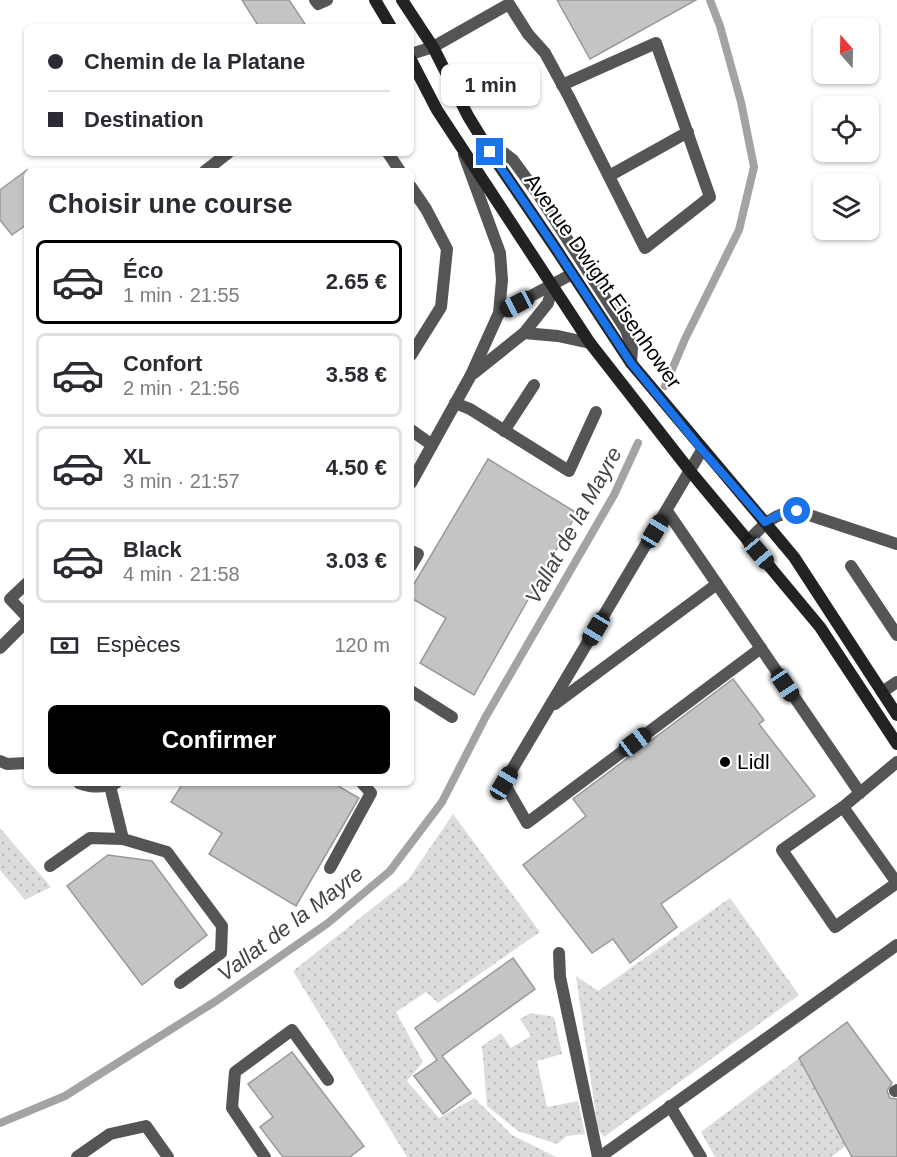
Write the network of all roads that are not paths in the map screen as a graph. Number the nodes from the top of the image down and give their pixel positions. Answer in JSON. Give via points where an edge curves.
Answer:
{"nodes":[{"id":1,"x":315,"y":0,"type":"edge"},
{"id":2,"x":327,"y":0,"type":"edge"},
{"id":3,"x":375,"y":0,"type":"edge"},
{"id":4,"x":402,"y":0,"type":"edge"},
{"id":5,"x":508,"y":2,"type":"edge"},
{"id":6,"x":389,"y":24,"type":"edge"},
{"id":7,"x":433,"y":47,"type":"junction"},
{"id":8,"x":414,"y":53,"type":"edge"},
{"id":9,"x":414,"y":66,"type":"edge"},
{"id":10,"x":562,"y":85,"type":"junction"},
{"id":11,"x":688,"y":132,"type":"junction"},
{"id":12,"x":459,"y":143,"type":"junction"},
{"id":13,"x":490,"y":152,"type":"junction"},
{"id":14,"x":224,"y":156,"type":"edge"},
{"id":15,"x":209,"y":168,"type":"edge"},
{"id":16,"x":609,"y":176,"type":"junction"},
{"id":17,"x":414,"y":191,"type":"edge"},
{"id":18,"x":572,"y":274,"type":"junction"},
{"id":19,"x":553,"y":285,"type":"junction"},
{"id":20,"x":499,"y":313,"type":"junction"},
{"id":21,"x":524,"y":333,"type":"junction"},
{"id":22,"x":590,"y":343,"type":"junction"},
{"id":23,"x":414,"y":350,"type":"edge"},
{"id":24,"x":631,"y":363,"type":"junction"},
{"id":25,"x":471,"y":375,"type":"junction"},
{"id":26,"x":534,"y":385,"type":"dead end"},
{"id":27,"x":455,"y":403,"type":"junction"},
{"id":28,"x":596,"y":412,"type":"dead end"},
{"id":29,"x":504,"y":431,"type":"junction"},
{"id":30,"x":414,"y":432,"type":"edge"},
{"id":31,"x":432,"y":445,"type":"junction"},
{"id":32,"x":702,"y":450,"type":"junction"},
{"id":33,"x":690,"y":471,"type":"junction"},
{"id":34,"x":414,"y":478,"type":"edge"},
{"id":35,"x":667,"y":511,"type":"junction"},
{"id":36,"x":765,"y":522,"type":"junction"},
{"id":37,"x":748,"y":540,"type":"junction"},
{"id":38,"x":897,"y":544,"type":"edge"},
{"id":39,"x":851,"y":566,"type":"dead end"},
{"id":40,"x":717,"y":584,"type":"junction"},
{"id":41,"x":24,"y":586,"type":"edge"},
{"id":42,"x":24,"y":615,"type":"edge"},
{"id":43,"x":24,"y":622,"type":"edge"},
{"id":44,"x":897,"y":636,"type":"edge"},
{"id":45,"x":0,"y":648,"type":"edge"},
{"id":46,"x":761,"y":648,"type":"junction"},
{"id":47,"x":897,"y":682,"type":"edge"},
{"id":48,"x":882,"y":692,"type":"junction"},
{"id":49,"x":414,"y":693,"type":"edge"},
{"id":50,"x":549,"y":708,"type":"junction"},
{"id":51,"x":897,"y":716,"type":"edge"},
{"id":52,"x":452,"y":717,"type":"dead end"},
{"id":53,"x":897,"y":744,"type":"edge"},
{"id":54,"x":0,"y":761,"type":"edge"},
{"id":55,"x":897,"y":762,"type":"edge"},
{"id":56,"x":24,"y":763,"type":"edge"},
{"id":57,"x":113,"y":786,"type":"edge"},
{"id":58,"x":365,"y":786,"type":"edge"},
{"id":59,"x":860,"y":793,"type":"junction"},
{"id":60,"x":843,"y":807,"type":"junction"},
{"id":61,"x":123,"y":839,"type":"junction"},
{"id":62,"x":50,"y":866,"type":"dead end"},
{"id":63,"x":330,"y":868,"type":"dead end"},
{"id":64,"x":897,"y":945,"type":"edge"},
{"id":65,"x":559,"y":954,"type":"dead end"},
{"id":66,"x":180,"y":983,"type":"dead end"},
{"id":67,"x":328,"y":1080,"type":"dead end"},
{"id":68,"x":670,"y":1106,"type":"junction"},
{"id":69,"x":77,"y":1157,"type":"edge"},
{"id":70,"x":168,"y":1157,"type":"edge"},
{"id":71,"x":265,"y":1157,"type":"edge"},
{"id":72,"x":598,"y":1157,"type":"edge"},
{"id":73,"x":701,"y":1157,"type":"edge"}],
"edges":[{"from":1,"to":2,"type":"street","via":[[318,4]]},
{"from":3,"to":6,"type":"main road"},
{"from":4,"to":7,"type":"main road","name":"Avenue Dwight Eisenhower"},
{"from":5,"to":7,"type":"street"},
{"from":5,"to":10,"type":"street","via":[[545,53]]},
{"from":7,"to":8,"type":"street"},
{"from":7,"to":13,"type":"main road","name":"Avenue Dwight Eisenhower"},
{"from":9,"to":12,"type":"main road","name":"Avenue Dwight Eisenhower"},
{"from":10,"to":11,"type":"street","via":[[656,43]]},
{"from":10,"to":16,"type":"street"},
{"from":11,"to":16,"type":"street"},
{"from":11,"to":16,"type":"street","via":[[710,196],[645,248]]},
{"from":12,"to":19,"type":"main road","name":"Avenue Dwight Eisenhower"},
{"from":12,"to":20,"type":"street","via":[[500,254]]},
{"from":13,"to":18,"type":"main road","name":"Avenue Dwight Eisenhower"},
{"from":13,"to":24,"type":"street","via":[[504,153],[513,159],[540,197],[626,330],[632,348]]},
{"from":14,"to":15,"type":"street"},
{"from":17,"to":23,"type":"street","via":[[447,249],[441,307]]},
{"from":18,"to":19,"type":"street"},
{"from":18,"to":24,"type":"main road","name":"Avenue Dwight Eisenhower"},
{"from":19,"to":20,"type":"street"},
{"from":19,"to":21,"type":"street","via":[[548,303]]},
{"from":19,"to":22,"type":"main road","name":"Avenue Dwight Eisenhower"},
{"from":20,"to":25,"type":"street"},
{"from":21,"to":22,"type":"street"},
{"from":21,"to":25,"type":"street"},
{"from":22,"to":33,"type":"main road","name":"Avenue Dwight Eisenhower"},
{"from":24,"to":32,"type":"main road","name":"Avenue Dwight Eisenhower"},
{"from":25,"to":27,"type":"street"},
{"from":26,"to":29,"type":"street"},
{"from":27,"to":29,"type":"street"},
{"from":27,"to":31,"type":"street"},
{"from":28,"to":29,"type":"street","via":[[569,471]]},
{"from":30,"to":31,"type":"street"},
{"from":31,"to":34,"type":"street"},
{"from":32,"to":33,"type":"street"},
{"from":32,"to":36,"type":"main road","name":"Avenue Dwight Eisenhower"},
{"from":33,"to":35,"type":"street"},
{"from":33,"to":37,"type":"main road","name":"Avenue Dwight Eisenhower"},
{"from":35,"to":40,"type":"street"},
{"from":35,"to":50,"type":"street"},
{"from":36,"to":37,"type":"street"},
{"from":36,"to":38,"type":"street","via":[[784,512],[797,511]]},
{"from":36,"to":48,"type":"main road","name":"Avenue Dwight Eisenhower","via":[[794,557]]},
{"from":37,"to":53,"type":"main road","name":"Avenue Dwight Eisenhower","via":[[820,627]]},
{"from":39,"to":44,"type":"street"},
{"from":40,"to":46,"type":"street"},
{"from":40,"to":50,"type":"street"},
{"from":41,"to":42,"type":"street","via":[[10,599]]},
{"from":43,"to":45,"type":"street"},
{"from":46,"to":50,"type":"street","via":[[527,823],[504,783]]},
{"from":46,"to":59,"type":"street"},
{"from":47,"to":48,"type":"street"},
{"from":48,"to":51,"type":"main road","name":"Avenue Dwight Eisenhower"},
{"from":49,"to":52,"type":"street"},
{"from":54,"to":56,"type":"street"},
{"from":55,"to":59,"type":"street"},
{"from":57,"to":61,"type":"street"},
{"from":58,"to":63,"type":"street","via":[[371,793]]},
{"from":59,"to":60,"type":"street"},
{"from":60,"to":60,"type":"street","via":[[782,850],[835,927],[897,883]]},
{"from":61,"to":62,"type":"street","via":[[90,838]]},
{"from":61,"to":66,"type":"street","via":[[167,852],[222,926],[221,953]]},
{"from":64,"to":68,"type":"street"},
{"from":65,"to":72,"type":"street","via":[[560,977]]},
{"from":67,"to":71,"type":"street","via":[[292,1030],[235,1072],[232,1108]]},
{"from":68,"to":72,"type":"street"},
{"from":68,"to":73,"type":"street"},
{"from":69,"to":70,"type":"street","via":[[110,1134],[146,1126]]}]}
